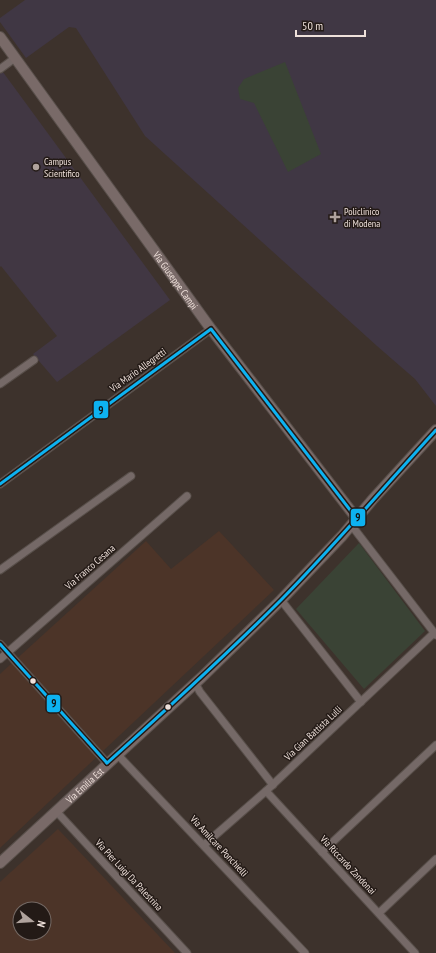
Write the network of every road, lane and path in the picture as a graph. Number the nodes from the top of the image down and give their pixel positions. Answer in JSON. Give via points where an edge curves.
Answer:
{"nodes":[{"id":1,"x":0,"y":37,"type":"edge"},
{"id":2,"x":15,"y":58,"type":"junction"},
{"id":3,"x":0,"y":70,"type":"edge"},
{"id":4,"x":211,"y":329,"type":"junction"},
{"id":5,"x":34,"y":360,"type":"dead end"},
{"id":6,"x":0,"y":384,"type":"edge"},
{"id":7,"x":436,"y":430,"type":"edge"},
{"id":8,"x":131,"y":476,"type":"dead end"},
{"id":9,"x":0,"y":484,"type":"edge"},
{"id":10,"x":187,"y":496,"type":"dead end"},
{"id":11,"x":354,"y":522,"type":"junction"},
{"id":12,"x":0,"y":570,"type":"edge"},
{"id":13,"x":281,"y":600,"type":"junction"},
{"id":14,"x":435,"y":634,"type":"edge"},
{"id":15,"x":0,"y":644,"type":"edge"},
{"id":16,"x":6,"y":653,"type":"junction"},
{"id":17,"x":0,"y":659,"type":"edge"},
{"id":18,"x":195,"y":683,"type":"junction"},
{"id":19,"x":361,"y":702,"type":"junction"},
{"id":20,"x":436,"y":745,"type":"edge"},
{"id":21,"x":117,"y":754,"type":"junction"},
{"id":22,"x":107,"y":763,"type":"junction"},
{"id":23,"x":273,"y":785,"type":"junction"},
{"id":24,"x":266,"y":791,"type":"junction"},
{"id":25,"x":56,"y":811,"type":"junction"},
{"id":26,"x":204,"y":844,"type":"junction"},
{"id":27,"x":322,"y":852,"type":"junction"},
{"id":28,"x":436,"y":859,"type":"edge"},
{"id":29,"x":0,"y":863,"type":"edge"},
{"id":30,"x":378,"y":913,"type":"junction"},
{"id":31,"x":187,"y":953,"type":"edge"},
{"id":32,"x":304,"y":953,"type":"edge"},
{"id":33,"x":416,"y":953,"type":"edge"}],
"edges":[{"from":1,"to":2,"type":"main road","name":"Via Giuseppe Campi"},
{"from":2,"to":3,"type":"street"},
{"from":2,"to":4,"type":"main road","name":"Via Giuseppe Campi"},
{"from":4,"to":9,"type":"street","name":"Via Mario Allegretti"},
{"from":4,"to":11,"type":"main road","name":"Via Giuseppe Campi"},
{"from":5,"to":6,"type":"street"},
{"from":7,"to":11,"type":"main road","name":"Via Emilia Est"},
{"from":8,"to":12,"type":"street"},
{"from":10,"to":16,"type":"street","name":"Via Franco Cesana"},
{"from":11,"to":13,"type":"main road","name":"Via Emilia Est"},
{"from":11,"to":14,"type":"street"},
{"from":13,"to":18,"type":"main road","name":"Via Emilia Est"},
{"from":13,"to":19,"type":"street"},
{"from":14,"to":19,"type":"street","name":"Via Gian Battista Lulli"},
{"from":15,"to":16,"type":"street"},
{"from":16,"to":17,"type":"street","name":"Via Franco Cesana"},
{"from":16,"to":22,"type":"street"},
{"from":18,"to":21,"type":"main road","name":"Via Emilia Est"},
{"from":18,"to":23,"type":"street"},
{"from":19,"to":23,"type":"street","name":"Via Gian Battista Lulli"},
{"from":20,"to":27,"type":"street"},
{"from":21,"to":22,"type":"main road","name":"Via Emilia Est"},
{"from":21,"to":26,"type":"street","name":"Via Amilcare Ponchielli"},
{"from":22,"to":25,"type":"main road","name":"Via Emilia Est"},
{"from":23,"to":24,"type":"street","name":"Via Gian Battista Lulli"},
{"from":24,"to":26,"type":"street","name":"Via Gian Battista Lulli"},
{"from":24,"to":27,"type":"street","name":"Via Riccardo Zandonai"},
{"from":25,"to":29,"type":"main road","name":"Via Emilia Est"},
{"from":25,"to":31,"type":"street","name":"Via Pier Luigi Da Palestrina"},
{"from":26,"to":32,"type":"street","name":"Via Amilcare Ponchielli"},
{"from":27,"to":30,"type":"street","name":"Via Riccardo Zandonai"},
{"from":28,"to":30,"type":"street"},
{"from":30,"to":33,"type":"street","name":"Via Riccardo Zandonai"}]}
